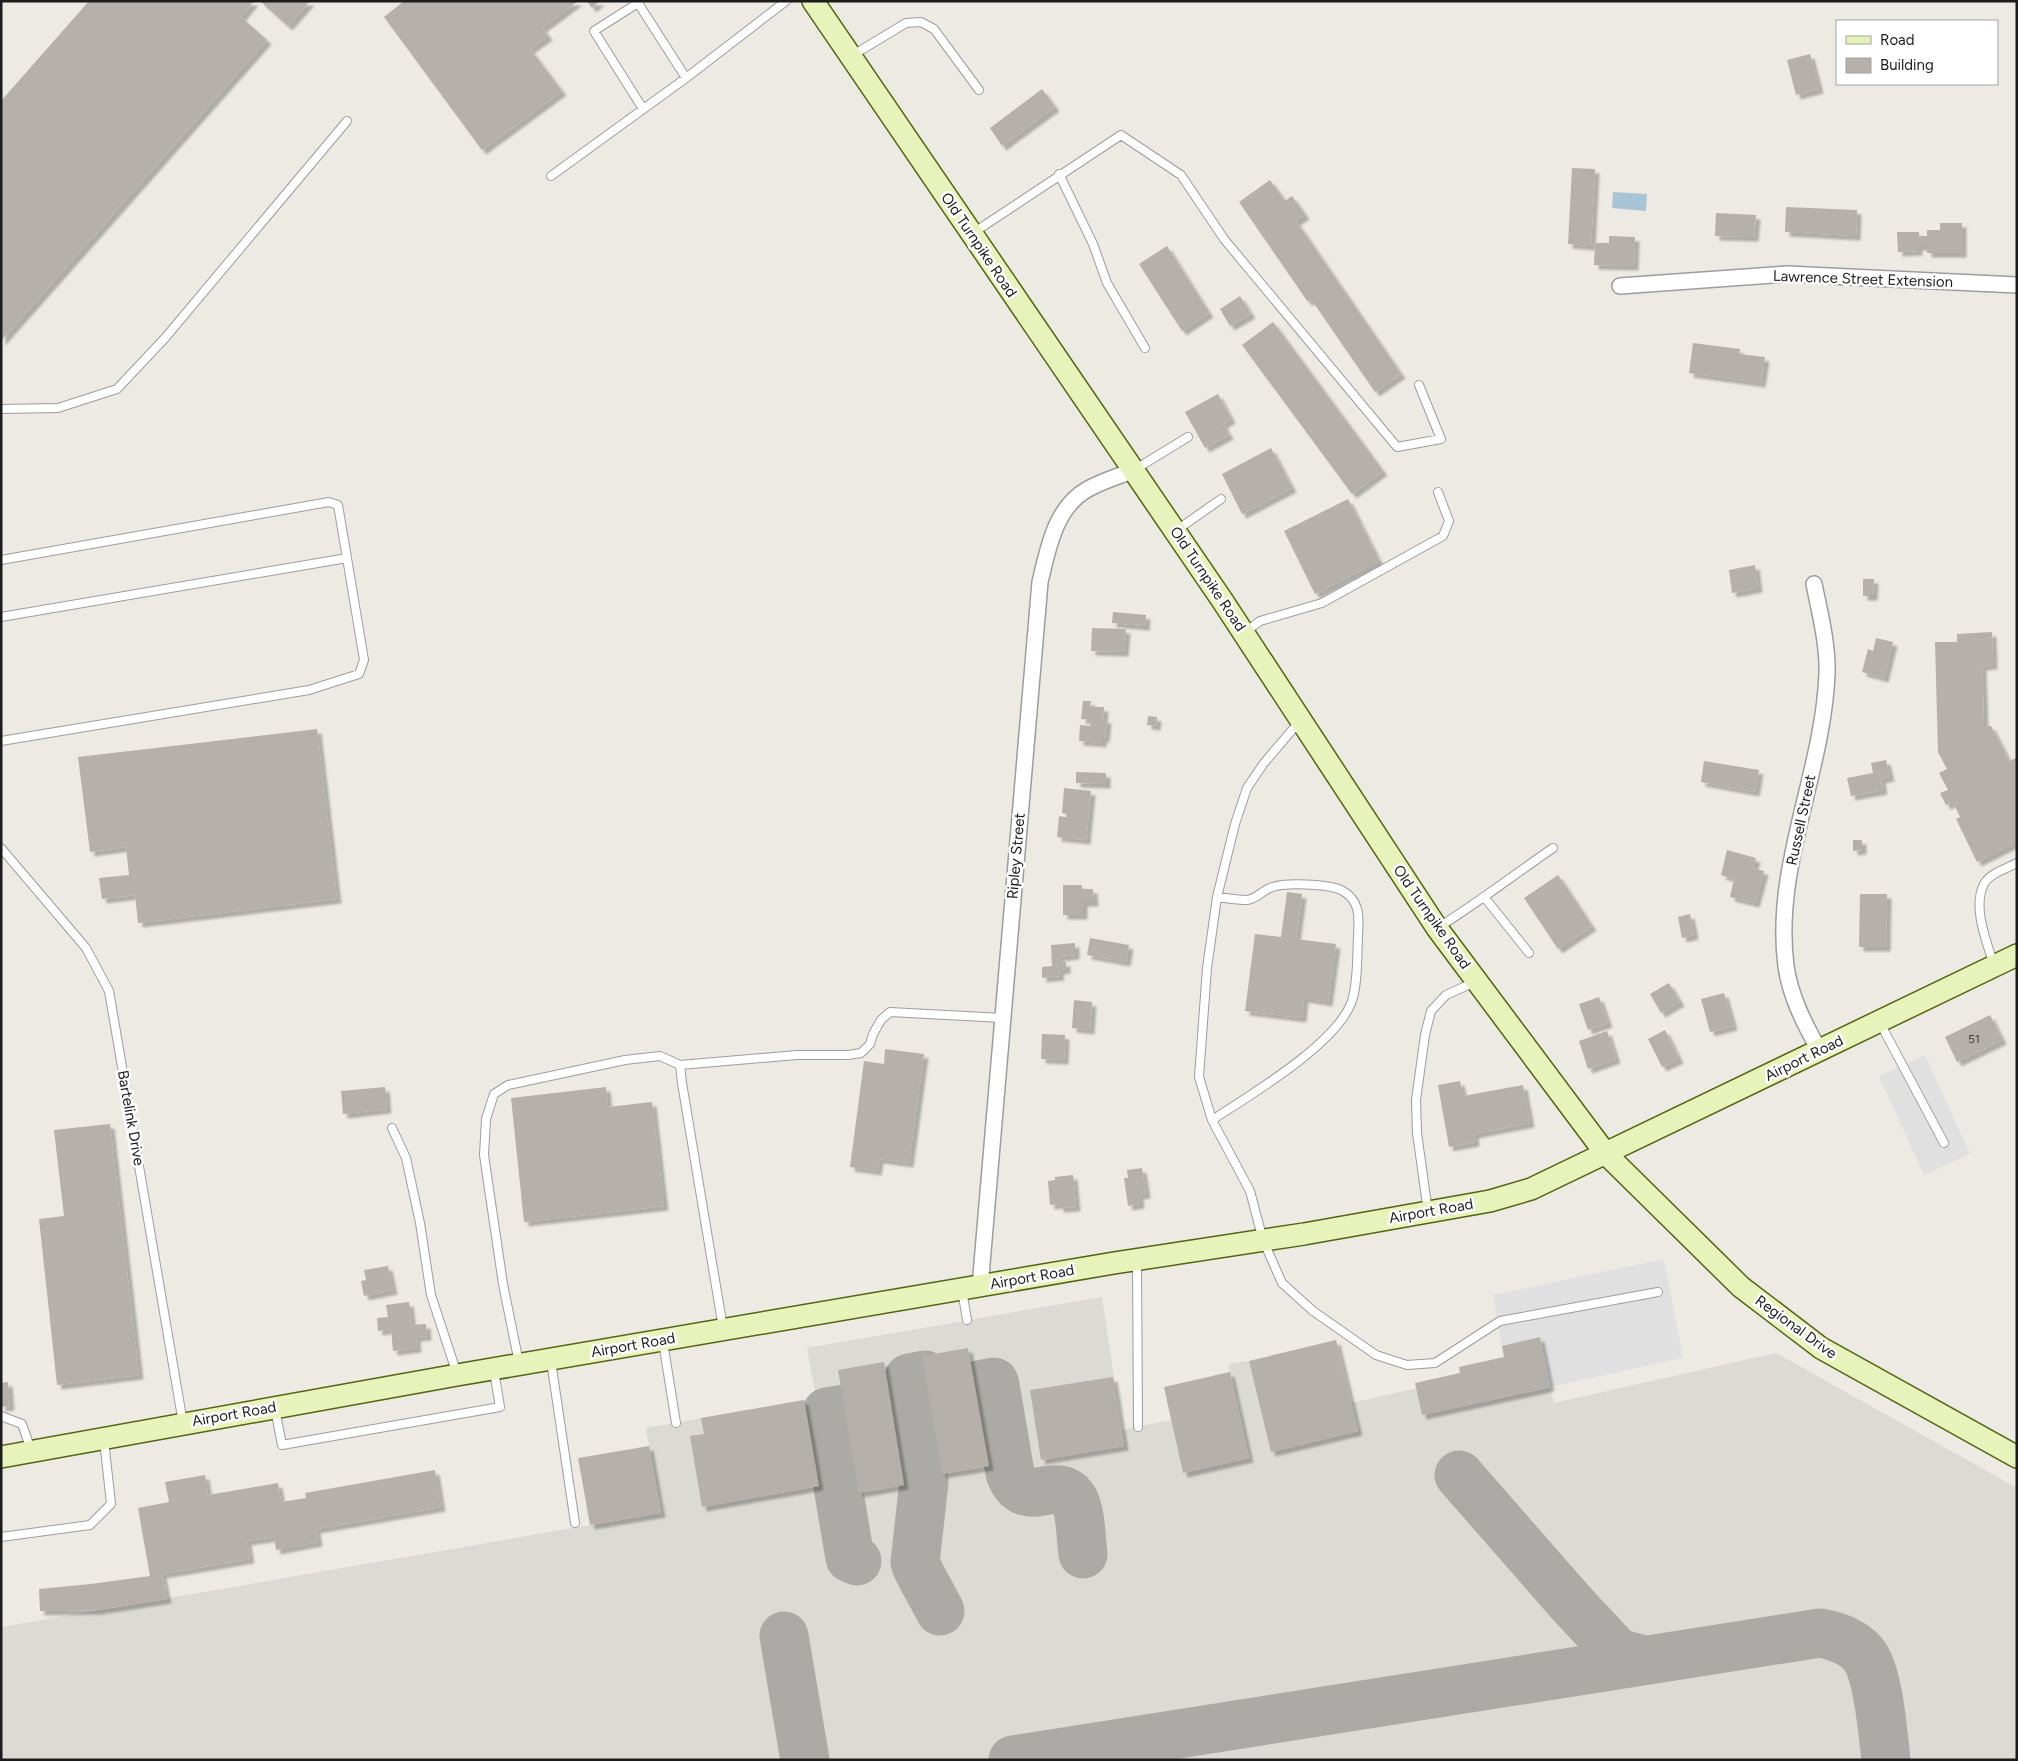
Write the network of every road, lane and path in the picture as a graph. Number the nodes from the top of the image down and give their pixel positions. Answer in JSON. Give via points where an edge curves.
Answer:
{"nodes":[{"id":1,"x":786,"y":1,"type":"edge"},
{"id":2,"x":813,"y":1,"type":"edge"},
{"id":3,"x":851,"y":56,"type":"junction"},
{"id":4,"x":686,"y":78,"type":"junction"},
{"id":5,"x":979,"y":90,"type":"dead end"},
{"id":6,"x":643,"y":109,"type":"junction"},
{"id":7,"x":347,"y":122,"type":"dead end"},
{"id":8,"x":1059,"y":174,"type":"junction"},
{"id":9,"x":551,"y":176,"type":"dead end"},
{"id":10,"x":971,"y":234,"type":"junction"},
{"id":11,"x":2017,"y":285,"type":"edge"},
{"id":12,"x":1620,"y":286,"type":"dead end"},
{"id":13,"x":1145,"y":348,"type":"dead end"},
{"id":14,"x":1419,"y":385,"type":"dead end"},
{"id":15,"x":1,"y":409,"type":"edge"},
{"id":16,"x":1188,"y":438,"type":"dead end"},
{"id":17,"x":1134,"y":470,"type":"junction"},
{"id":18,"x":1438,"y":492,"type":"dead end"},
{"id":19,"x":1221,"y":498,"type":"dead end"},
{"id":20,"x":1176,"y":531,"type":"junction"},
{"id":21,"x":347,"y":558,"type":"junction"},
{"id":22,"x":1,"y":560,"type":"edge"},
{"id":23,"x":1814,"y":584,"type":"dead end"},
{"id":24,"x":1,"y":617,"type":"edge"},
{"id":25,"x":1244,"y":633,"type":"junction"},
{"id":26,"x":1301,"y":720,"type":"junction"},
{"id":27,"x":1,"y":741,"type":"edge"},
{"id":28,"x":1,"y":848,"type":"edge"},
{"id":29,"x":1553,"y":848,"type":"dead end"},
{"id":30,"x":2017,"y":863,"type":"edge"},
{"id":31,"x":1217,"y":897,"type":"junction"},
{"id":32,"x":1484,"y":898,"type":"junction"},
{"id":33,"x":1437,"y":928,"type":"junction"},
{"id":34,"x":1529,"y":953,"type":"dead end"},
{"id":35,"x":2017,"y":955,"type":"edge"},
{"id":36,"x":1994,"y":966,"type":"junction"},
{"id":37,"x":1476,"y":981,"type":"junction"},
{"id":38,"x":1003,"y":1018,"type":"junction"},
{"id":39,"x":1879,"y":1022,"type":"junction"},
{"id":40,"x":1820,"y":1050,"type":"junction"},
{"id":41,"x":680,"y":1065,"type":"junction"},
{"id":42,"x":1212,"y":1120,"type":"junction"},
{"id":43,"x":392,"y":1128,"type":"dead end"},
{"id":44,"x":1944,"y":1143,"type":"dead end"},
{"id":45,"x":1606,"y":1154,"type":"junction"},
{"id":46,"x":1428,"y":1212,"type":"junction"},
{"id":47,"x":1263,"y":1240,"type":"junction"},
{"id":48,"x":1137,"y":1259,"type":"junction"},
{"id":49,"x":971,"y":1288,"type":"junction"},
{"id":50,"x":1658,"y":1292,"type":"dead end"},
{"id":51,"x":967,"y":1320,"type":"dead end"},
{"id":52,"x":724,"y":1330,"type":"junction"},
{"id":53,"x":663,"y":1340,"type":"junction"},
{"id":54,"x":551,"y":1359,"type":"junction"},
{"id":55,"x":520,"y":1364,"type":"junction"},
{"id":56,"x":494,"y":1369,"type":"junction"},
{"id":57,"x":457,"y":1375,"type":"junction"},
{"id":58,"x":275,"y":1407,"type":"junction"},
{"id":59,"x":1,"y":1416,"type":"edge"},
{"id":60,"x":183,"y":1423,"type":"junction"},
{"id":61,"x":676,"y":1423,"type":"dead end"},
{"id":62,"x":1138,"y":1427,"type":"dead end"},
{"id":63,"x":104,"y":1438,"type":"junction"},
{"id":64,"x":32,"y":1452,"type":"junction"},
{"id":65,"x":1,"y":1457,"type":"edge"},
{"id":66,"x":2017,"y":1457,"type":"edge"},
{"id":67,"x":575,"y":1523,"type":"dead end"},
{"id":68,"x":1,"y":1537,"type":"edge"}],
"edges":[{"from":1,"to":4,"type":"lane"},
{"from":2,"to":3,"type":"street","name":"Old Turnpike Road"},
{"from":3,"to":5,"type":"lane","via":[[906,23],[921,22],[934,29]]},
{"from":3,"to":10,"type":"street","name":"Old Turnpike Road"},
{"from":4,"to":6,"type":"lane"},
{"from":4,"to":6,"type":"lane","via":[[638,3],[594,30]]},
{"from":6,"to":9,"type":"lane"},
{"from":7,"to":15,"type":"lane","via":[[165,338],[117,388],[58,408]]},
{"from":8,"to":10,"type":"lane"},
{"from":8,"to":13,"type":"lane","via":[[1093,244],[1107,283]]},
{"from":8,"to":14,"type":"lane","via":[[1121,135],[1181,175],[1224,239],[1397,447],[1441,440]]},
{"from":10,"to":17,"type":"street","name":"Old Turnpike Road"},
{"from":11,"to":12,"type":"street","name":"Lawrence Street Extension","via":[[1787,274]]},
{"from":16,"to":17,"type":"lane"},
{"from":17,"to":20,"type":"street","name":"Old Turnpike Road"},
{"from":17,"to":38,"type":"street","name":"Ripley Street","via":[[1087,490],[1070,504],[1050,541],[1040,582]]},
{"from":18,"to":25,"type":"lane","via":[[1449,521],[1442,536],[1322,603],[1260,621]]},
{"from":19,"to":20,"type":"lane"},
{"from":20,"to":25,"type":"street","name":"Old Turnpike Road"},
{"from":21,"to":22,"type":"lane","via":[[338,505],[329,502]]},
{"from":21,"to":24,"type":"lane"},
{"from":21,"to":27,"type":"lane","via":[[364,660],[359,674],[309,690]]},
{"from":23,"to":40,"type":"street","name":"Russell Street","via":[[1827,673],[1822,717],[1787,884],[1784,926],[1786,967],[1791,987],[1804,1024]]},
{"from":25,"to":26,"type":"street","name":"Old Turnpike Road"},
{"from":26,"to":31,"type":"lane","via":[[1247,788]]},
{"from":26,"to":33,"type":"street","name":"Old Turnpike Road"},
{"from":28,"to":60,"type":"lane","name":"Bartelink Drive","via":[[86,948],[109,990]]},
{"from":29,"to":32,"type":"lane"},
{"from":30,"to":36,"type":"lane","via":[[1994,874],[1984,885],[1980,921]]},
{"from":31,"to":42,"type":"lane","via":[[1207,968],[1199,1077]]},
{"from":31,"to":42,"type":"lane","via":[[1248,900],[1270,887],[1287,884],[1341,890],[1353,899],[1358,908],[1358,924],[1352,1000],[1328,1038]]},
{"from":32,"to":33,"type":"lane"},
{"from":32,"to":34,"type":"lane"},
{"from":33,"to":37,"type":"street","name":"Old Turnpike Road"},
{"from":35,"to":36,"type":"street","name":"Airport Road"},
{"from":36,"to":39,"type":"street","name":"Airport Road"},
{"from":37,"to":45,"type":"street","name":"Old Turnpike Road"},
{"from":37,"to":46,"type":"lane","via":[[1446,995],[1431,1012],[1425,1035],[1416,1100],[1417,1133]]},
{"from":38,"to":41,"type":"lane","via":[[890,1012],[881,1020],[870,1044],[861,1053]]},
{"from":38,"to":49,"type":"street","name":"Ripley Street"},
{"from":39,"to":40,"type":"street","name":"Airport Road"},
{"from":39,"to":44,"type":"lane"},
{"from":40,"to":45,"type":"street","name":"Airport Road"},
{"from":41,"to":52,"type":"lane"},
{"from":41,"to":55,"type":"lane","via":[[660,1056],[625,1060],[508,1085],[494,1094],[486,1119],[484,1155],[503,1284]]},
{"from":42,"to":47,"type":"lane","via":[[1250,1191]]},
{"from":43,"to":57,"type":"lane","via":[[406,1158],[431,1295]]},
{"from":45,"to":46,"type":"street","name":"Airport Road","via":[[1531,1189],[1490,1201]]},
{"from":45,"to":66,"type":"street","name":"Regional Drive","via":[[1741,1287],[1821,1348]]},
{"from":46,"to":47,"type":"street","name":"Airport Road"},
{"from":47,"to":48,"type":"street","name":"Airport Road"},
{"from":47,"to":50,"type":"lane","via":[[1282,1283],[1313,1311],[1376,1355],[1407,1365],[1435,1363],[1500,1321]]},
{"from":48,"to":49,"type":"street","name":"Airport Road"},
{"from":48,"to":62,"type":"lane"},
{"from":49,"to":51,"type":"lane"},
{"from":49,"to":52,"type":"street","name":"Airport Road"},
{"from":52,"to":53,"type":"street","name":"Airport Road"},
{"from":53,"to":54,"type":"street","name":"Airport Road"},
{"from":53,"to":61,"type":"lane"},
{"from":54,"to":55,"type":"street","name":"Airport Road"},
{"from":54,"to":67,"type":"lane"},
{"from":55,"to":56,"type":"street","name":"Airport Road"},
{"from":56,"to":57,"type":"street","name":"Airport Road"},
{"from":56,"to":58,"type":"lane","via":[[500,1407],[282,1445]]},
{"from":57,"to":58,"type":"street","name":"Airport Road"},
{"from":58,"to":60,"type":"street","name":"Airport Road"},
{"from":59,"to":64,"type":"lane","via":[[22,1424]]},
{"from":60,"to":63,"type":"street","name":"Airport Road"},
{"from":63,"to":64,"type":"street","name":"Airport Road"},
{"from":63,"to":68,"type":"lane","via":[[111,1504],[90,1525]]},
{"from":64,"to":65,"type":"street","name":"Airport Road"}]}
